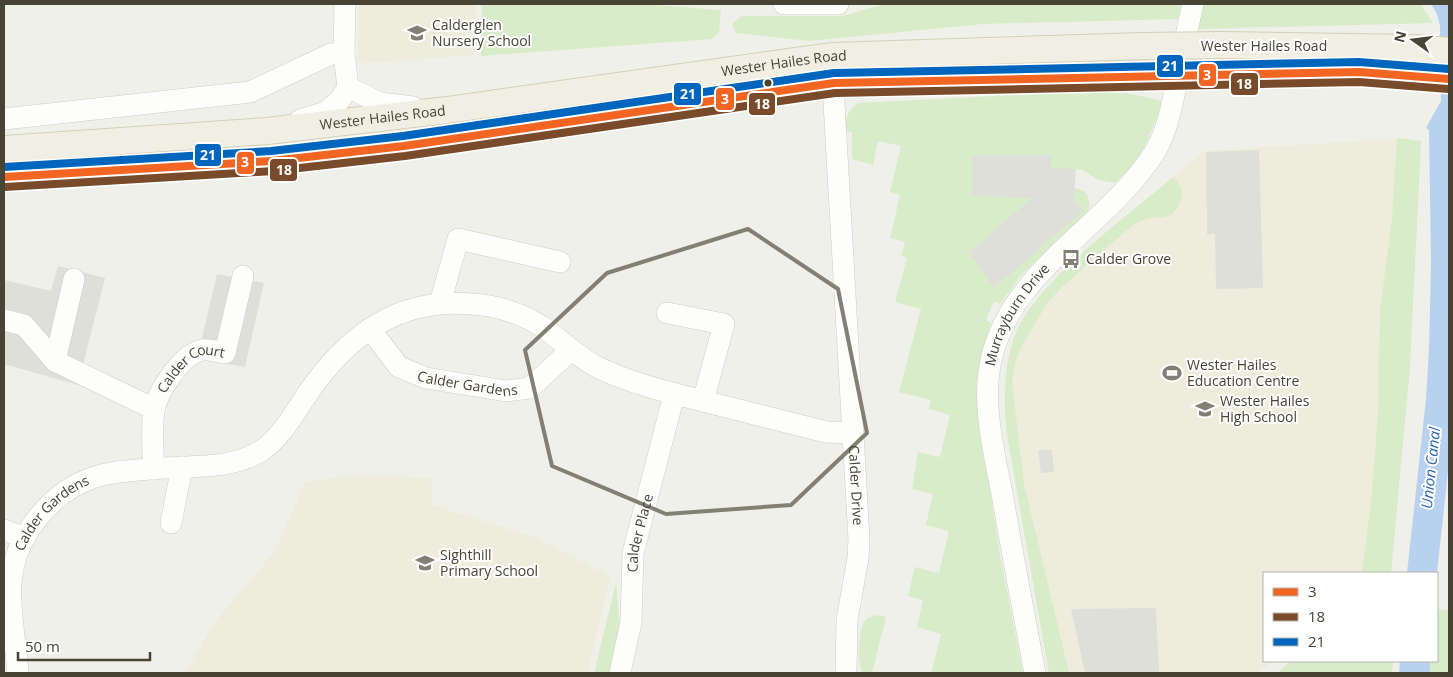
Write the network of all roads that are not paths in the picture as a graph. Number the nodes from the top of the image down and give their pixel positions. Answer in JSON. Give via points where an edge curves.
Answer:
{"nodes":[{"id":1,"x":345,"y":4,"type":"edge"},
{"id":2,"x":784,"y":4,"type":"edge"},
{"id":3,"x":838,"y":4,"type":"edge"},
{"id":4,"x":1193,"y":4,"type":"edge"},
{"id":5,"x":1449,"y":52,"type":"edge"},
{"id":6,"x":344,"y":53,"type":"junction"},
{"id":7,"x":831,"y":56,"type":"junction"},
{"id":8,"x":1449,"y":79,"type":"edge"},
{"id":9,"x":834,"y":84,"type":"junction"},
{"id":10,"x":348,"y":87,"type":"junction"},
{"id":11,"x":447,"y":110,"type":"junction"},
{"id":12,"x":4,"y":119,"type":"edge"},
{"id":13,"x":267,"y":131,"type":"junction"},
{"id":14,"x":4,"y":148,"type":"edge"},
{"id":15,"x":4,"y":177,"type":"edge"},
{"id":16,"x":560,"y":262,"type":"dead end"},
{"id":17,"x":243,"y":276,"type":"dead end"},
{"id":18,"x":74,"y":279,"type":"dead end"},
{"id":19,"x":440,"y":303,"type":"junction"},
{"id":20,"x":667,"y":313,"type":"dead end"},
{"id":21,"x":4,"y":320,"type":"edge"},
{"id":22,"x":370,"y":329,"type":"junction"},
{"id":23,"x":571,"y":350,"type":"junction"},
{"id":24,"x":55,"y":361,"type":"junction"},
{"id":25,"x":674,"y":395,"type":"junction"},
{"id":26,"x":703,"y":401,"type":"junction"},
{"id":27,"x":154,"y":409,"type":"junction"},
{"id":28,"x":852,"y":433,"type":"junction"},
{"id":29,"x":182,"y":467,"type":"junction"},
{"id":30,"x":154,"y":469,"type":"junction"},
{"id":31,"x":171,"y":522,"type":"dead end"},
{"id":32,"x":4,"y":530,"type":"edge"},
{"id":33,"x":25,"y":538,"type":"junction"},
{"id":34,"x":18,"y":673,"type":"edge"},
{"id":35,"x":620,"y":673,"type":"edge"},
{"id":36,"x":846,"y":673,"type":"edge"},
{"id":37,"x":1035,"y":673,"type":"edge"}],
"edges":[{"from":1,"to":6,"type":"street"},
{"from":2,"to":3,"type":"street"},
{"from":4,"to":37,"type":"street","name":"Murrayburn Drive","via":[[1170,115],[1158,147],[1113,202],[1053,259],[1014,304],[997,338],[990,362],[988,390],[994,454]]},
{"from":5,"to":7,"type":"main road","name":"Wester Hailes Road","bridge":true,"via":[[1415,48],[1143,46]]},
{"from":6,"to":10,"type":"street"},
{"from":6,"to":12,"type":"street","via":[[331,54],[250,92]]},
{"from":7,"to":9,"type":"street","name":"Calder Drive"},
{"from":7,"to":11,"type":"main road","name":"Wester Hailes Road"},
{"from":8,"to":9,"type":"main road","name":"Wester Hailes Road","bridge":true,"via":[[1360,72]]},
{"from":9,"to":15,"type":"main road","name":"Wester Hailes Road","via":[[404,146],[272,161]]},
{"from":9,"to":28,"type":"street","name":"Calder Drive"},
{"from":10,"to":11,"type":"street","via":[[380,103]]},
{"from":10,"to":13,"type":"street","via":[[340,100],[326,112]]},
{"from":11,"to":13,"type":"main road","name":"Wester Hailes Road"},
{"from":13,"to":14,"type":"main road","name":"Wester Hailes Road"},
{"from":16,"to":19,"type":"street","via":[[458,239]]},
{"from":17,"to":27,"type":"street","name":"Calder Court","via":[[225,353],[202,350],[183,361],[167,381]]},
{"from":18,"to":24,"type":"street"},
{"from":19,"to":22,"type":"street","name":"Calder Gardens","via":[[404,310]]},
{"from":19,"to":23,"type":"street","name":"Calder Gardens","via":[[504,309],[539,325]]},
{"from":20,"to":26,"type":"street","via":[[724,324]]},
{"from":21,"to":24,"type":"street","name":"Calder Court","via":[[24,325]]},
{"from":22,"to":23,"type":"street","name":"Calder Gardens","via":[[399,367],[426,378],[506,391],[530,388]]},
{"from":22,"to":29,"type":"street","name":"Calder Gardens","via":[[331,364],[284,428],[263,450],[240,461]]},
{"from":23,"to":25,"type":"street","name":"Calder Gardens","via":[[596,366]]},
{"from":24,"to":27,"type":"street","name":"Calder Court"},
{"from":25,"to":26,"type":"street","name":"Calder Gardens"},
{"from":25,"to":35,"type":"street","name":"Calder Place","via":[[633,554],[631,622]]},
{"from":26,"to":28,"type":"street","name":"Calder Gardens","via":[[826,432]]},
{"from":27,"to":30,"type":"street","name":"Calder Court"},
{"from":28,"to":36,"type":"street","name":"Calder Drive","via":[[858,548],[847,620]]},
{"from":29,"to":30,"type":"street","name":"Calder Gardens"},
{"from":29,"to":31,"type":"street"},
{"from":30,"to":33,"type":"street","name":"Calder Gardens","via":[[95,477],[70,488],[52,502]]},
{"from":32,"to":33,"type":"street"},
{"from":33,"to":34,"type":"street","name":"Calder Gardens","via":[[15,560],[11,584]]}]}
